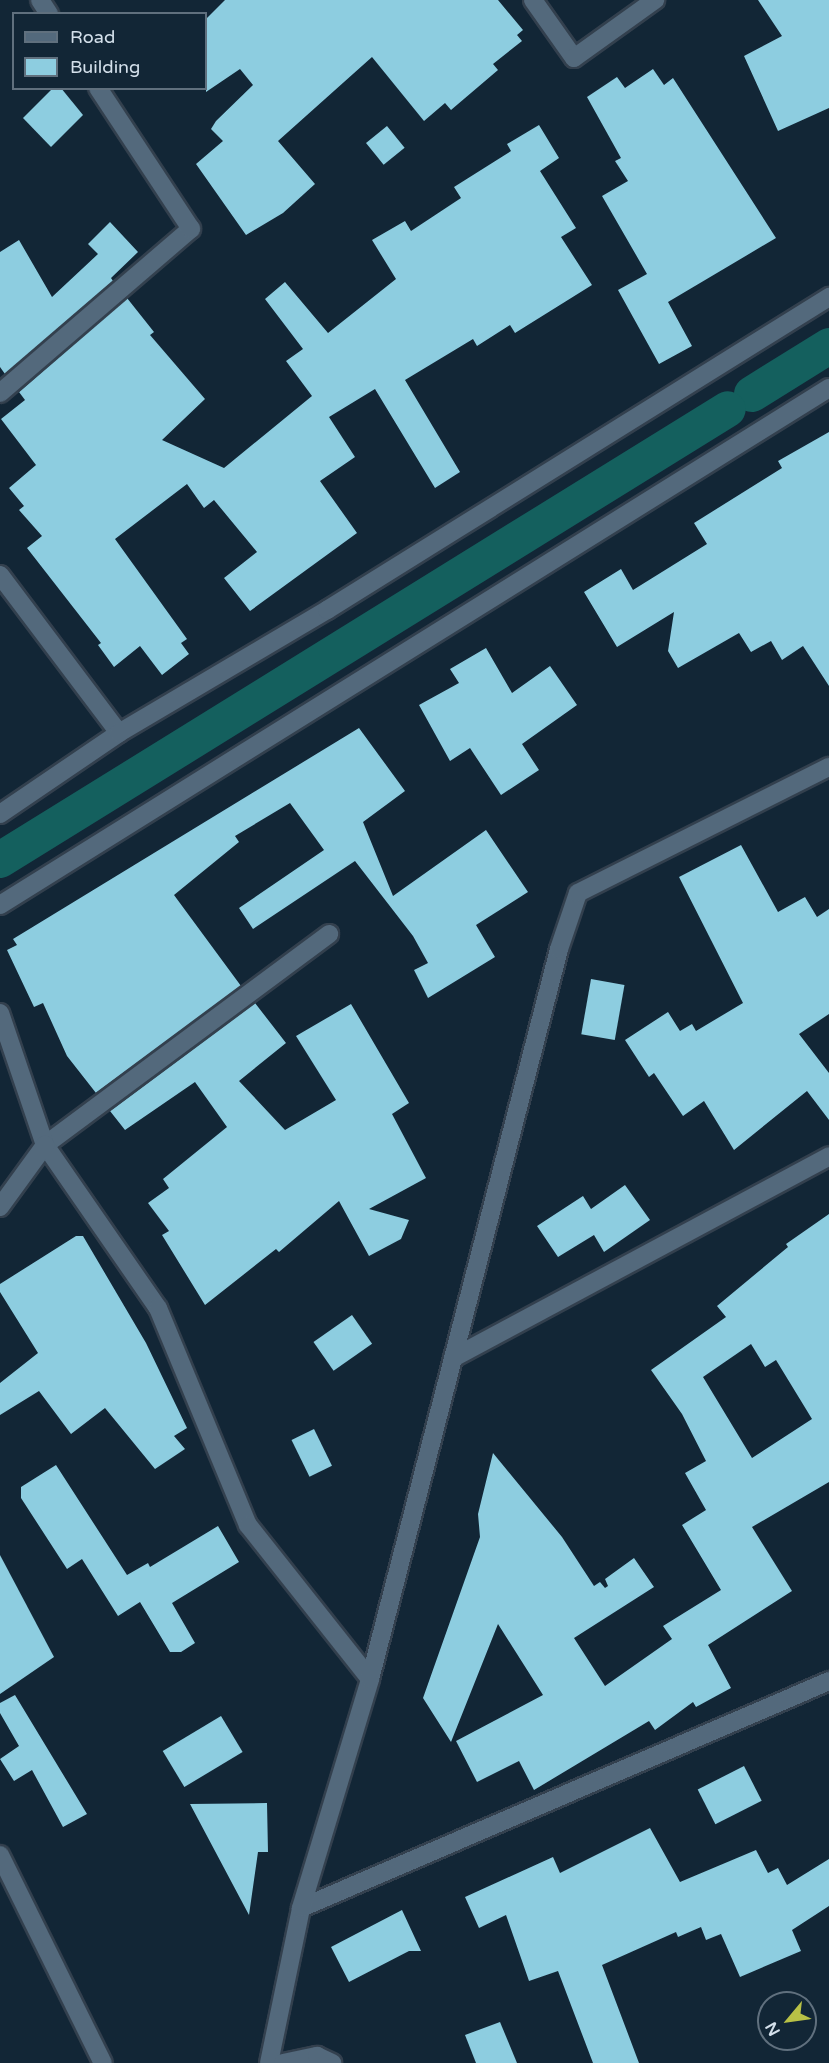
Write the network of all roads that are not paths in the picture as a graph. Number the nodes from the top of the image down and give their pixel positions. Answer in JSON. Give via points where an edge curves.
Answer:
{"nodes":[{"id":1,"x":533,"y":0,"type":"edge"},
{"id":2,"x":655,"y":0,"type":"edge"},
{"id":3,"x":99,"y":90,"type":"edge"},
{"id":4,"x":829,"y":297,"type":"edge"},
{"id":5,"x":829,"y":387,"type":"edge"},
{"id":6,"x":0,"y":393,"type":"edge"},
{"id":7,"x":0,"y":575,"type":"edge"},
{"id":8,"x":119,"y":733,"type":"junction"},
{"id":9,"x":829,"y":767,"type":"edge"},
{"id":10,"x":0,"y":814,"type":"edge"},
{"id":11,"x":0,"y":905,"type":"edge"},
{"id":12,"x":329,"y":934,"type":"dead end"},
{"id":13,"x":0,"y":1013,"type":"edge"},
{"id":14,"x":45,"y":1145,"type":"junction"},
{"id":15,"x":829,"y":1156,"type":"edge"},
{"id":16,"x":0,"y":1207,"type":"edge"},
{"id":17,"x":453,"y":1358,"type":"junction"},
{"id":18,"x":370,"y":1679,"type":"junction"},
{"id":19,"x":829,"y":1681,"type":"edge"},
{"id":20,"x":0,"y":1855,"type":"edge"},
{"id":21,"x":301,"y":1908,"type":"junction"},
{"id":22,"x":104,"y":2063,"type":"edge"},
{"id":23,"x":269,"y":2063,"type":"edge"},
{"id":24,"x":283,"y":2063,"type":"edge"},
{"id":25,"x":332,"y":2063,"type":"edge"}],
"edges":[{"from":1,"to":2,"type":"street","via":[[574,58]]},
{"from":3,"to":6,"type":"street","via":[[191,229]]},
{"from":4,"to":8,"type":"street","via":[[327,610]]},
{"from":5,"to":11,"type":"street"},
{"from":7,"to":8,"type":"street"},
{"from":8,"to":10,"type":"street"},
{"from":9,"to":17,"type":"street","via":[[578,893],[559,949]]},
{"from":12,"to":14,"type":"street"},
{"from":13,"to":14,"type":"street"},
{"from":14,"to":16,"type":"street"},
{"from":14,"to":18,"type":"street","via":[[158,1308],[248,1525]]},
{"from":15,"to":17,"type":"street"},
{"from":17,"to":18,"type":"street"},
{"from":18,"to":21,"type":"street"},
{"from":19,"to":21,"type":"street"},
{"from":20,"to":22,"type":"street"},
{"from":21,"to":23,"type":"street"},
{"from":24,"to":25,"type":"street","via":[[317,2056]]}]}
